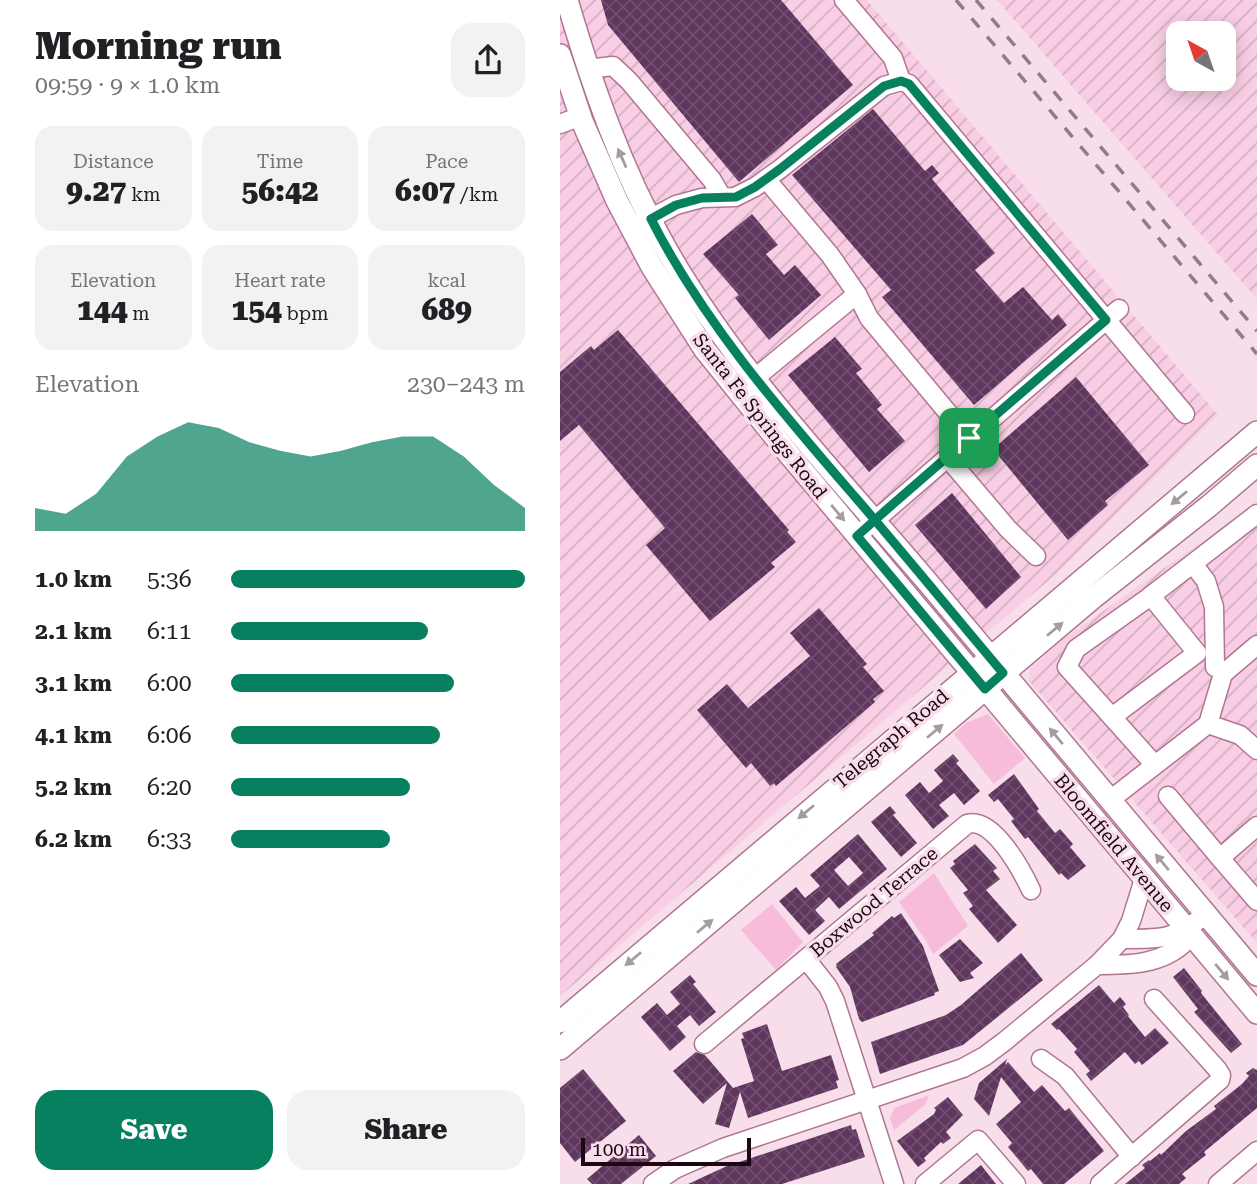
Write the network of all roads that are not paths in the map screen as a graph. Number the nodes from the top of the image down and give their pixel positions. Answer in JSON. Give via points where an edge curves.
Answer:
{"nodes":[{"id":1,"x":567,"y":0,"type":"edge"},
{"id":2,"x":844,"y":0,"type":"edge"},
{"id":3,"x":560,"y":55,"type":"edge"},
{"id":4,"x":587,"y":69,"type":"junction"},
{"id":5,"x":901,"y":81,"type":"junction"},
{"id":6,"x":581,"y":116,"type":"junction"},
{"id":7,"x":560,"y":124,"type":"edge"},
{"id":8,"x":766,"y":179,"type":"junction"},
{"id":9,"x":722,"y":197,"type":"junction"},
{"id":10,"x":651,"y":219,"type":"junction"},
{"id":11,"x":631,"y":228,"type":"junction"},
{"id":12,"x":857,"y":294,"type":"junction"},
{"id":13,"x":1113,"y":314,"type":"junction"},
{"id":14,"x":755,"y":378,"type":"junction"},
{"id":15,"x":1185,"y":414,"type":"dead end"},
{"id":16,"x":1257,"y":432,"type":"edge"},
{"id":17,"x":969,"y":438,"type":"junction"},
{"id":18,"x":947,"y":457,"type":"junction"},
{"id":19,"x":1257,"y":465,"type":"edge"},
{"id":20,"x":1257,"y":514,"type":"edge"},
{"id":21,"x":875,"y":520,"type":"junction"},
{"id":22,"x":857,"y":536,"type":"junction"},
{"id":23,"x":1036,"y":556,"type":"dead end"},
{"id":24,"x":1193,"y":564,"type":"junction"},
{"id":25,"x":1151,"y":596,"type":"junction"},
{"id":26,"x":1257,"y":645,"type":"edge"},
{"id":27,"x":1197,"y":653,"type":"junction"},
{"id":28,"x":989,"y":657,"type":"junction"},
{"id":29,"x":1219,"y":670,"type":"junction"},
{"id":30,"x":970,"y":673,"type":"junction"},
{"id":31,"x":1003,"y":673,"type":"junction"},
{"id":32,"x":985,"y":689,"type":"junction"},
{"id":33,"x":1112,"y":717,"type":"junction"},
{"id":34,"x":1208,"y":724,"type":"junction"},
{"id":35,"x":1257,"y":750,"type":"edge"},
{"id":36,"x":1154,"y":764,"type":"junction"},
{"id":37,"x":1168,"y":796,"type":"dead end"},
{"id":38,"x":1110,"y":800,"type":"junction"},
{"id":39,"x":1257,"y":826,"type":"edge"},
{"id":40,"x":1220,"y":858,"type":"junction"},
{"id":41,"x":1144,"y":879,"type":"junction"},
{"id":42,"x":1031,"y":890,"type":"dead end"},
{"id":43,"x":1257,"y":901,"type":"edge"},
{"id":44,"x":1206,"y":914,"type":"junction"},
{"id":45,"x":1187,"y":930,"type":"junction"},
{"id":46,"x":1122,"y":939,"type":"junction"},
{"id":47,"x":806,"y":959,"type":"junction"},
{"id":48,"x":1097,"y":965,"type":"junction"},
{"id":49,"x":1257,"y":975,"type":"edge"},
{"id":50,"x":1154,"y":999,"type":"dead end"},
{"id":51,"x":1257,"y":1013,"type":"edge"},
{"id":52,"x":560,"y":1022,"type":"edge"},
{"id":53,"x":704,"y":1044,"type":"dead end"},
{"id":54,"x":560,"y":1049,"type":"edge"},
{"id":55,"x":1041,"y":1059,"type":"dead end"},
{"id":56,"x":867,"y":1100,"type":"junction"},
{"id":57,"x":1132,"y":1157,"type":"junction"},
{"id":58,"x":1254,"y":1161,"type":"edge"},
{"id":59,"x":653,"y":1184,"type":"edge"},
{"id":60,"x":894,"y":1184,"type":"edge"},
{"id":61,"x":925,"y":1184,"type":"edge"},
{"id":62,"x":1016,"y":1184,"type":"edge"},
{"id":63,"x":1100,"y":1184,"type":"edge"},
{"id":64,"x":1218,"y":1184,"type":"edge"}],
"edges":[{"from":1,"to":4,"type":"main road","name":"Santa Fe Springs Road"},
{"from":2,"to":5,"type":"street","via":[[892,58]]},
{"from":3,"to":6,"type":"main road","name":"Santa Fe Springs Road"},
{"from":4,"to":9,"type":"street","via":[[613,66],[629,81]]},
{"from":10,"to":4,"type":"main road","name":"Santa Fe Springs Road","one_way":true},
{"from":5,"to":8,"type":"street","via":[[884,86]]},
{"from":5,"to":13,"type":"street","via":[[909,84]]},
{"from":6,"to":7,"type":"street"},
{"from":6,"to":11,"type":"main road","name":"Santa Fe Springs Road"},
{"from":8,"to":9,"type":"street","via":[[736,197]]},
{"from":8,"to":12,"type":"street"},
{"from":9,"to":10,"type":"street","via":[[676,205]]},
{"from":10,"to":11,"type":"street"},
{"from":10,"to":14,"type":"main road","name":"Santa Fe Springs Road","via":[[712,320]]},
{"from":11,"to":22,"type":"main road","name":"Santa Fe Springs Road","one_way":true,"via":[[705,350]]},
{"from":12,"to":14,"type":"street"},
{"from":12,"to":17,"type":"street","via":[[869,318]]},
{"from":13,"to":15,"type":"street"},
{"from":13,"to":17,"type":"street"},
{"from":14,"to":21,"type":"main road","name":"Santa Fe Springs Road"},
{"from":16,"to":28,"type":"main road","name":"Telegraph Road","one_way":true},
{"from":17,"to":18,"type":"street"},
{"from":18,"to":21,"type":"street"},
{"from":18,"to":23,"type":"street"},
{"from":31,"to":19,"type":"main road","name":"Telegraph Road","one_way":true},
{"from":20,"to":24,"type":"street"},
{"from":21,"to":22,"type":"street"},
{"from":21,"to":28,"type":"main road","name":"Santa Fe Springs Road"},
{"from":22,"to":30,"type":"main road","name":"Santa Fe Springs Road"},
{"from":24,"to":25,"type":"street"},
{"from":24,"to":29,"type":"street","via":[[1206,581],[1214,607]]},
{"from":25,"to":27,"type":"street"},
{"from":25,"to":33,"type":"street","via":[[1076,649],[1067,667]]},
{"from":26,"to":29,"type":"street"},
{"from":27,"to":29,"type":"street"},
{"from":27,"to":33,"type":"street"},
{"from":28,"to":30,"type":"main road","name":"Telegraph Road"},
{"from":28,"to":31,"type":"main road","name":"Santa Fe Springs Road"},
{"from":29,"to":34,"type":"street"},
{"from":30,"to":32,"type":"main road","name":"Bloomfield Avenue"},
{"from":30,"to":52,"type":"main road","name":"Telegraph Road","one_way":true},
{"from":31,"to":32,"type":"main road","name":"Telegraph Road"},
{"from":38,"to":31,"type":"main road","name":"Bloomfield Avenue","one_way":true},
{"from":32,"to":41,"type":"main road","name":"Bloomfield Avenue"},
{"from":54,"to":32,"type":"main road","name":"Telegraph Road","one_way":true},
{"from":33,"to":36,"type":"street"},
{"from":34,"to":35,"type":"street","via":[[1240,735]]},
{"from":34,"to":36,"type":"street"},
{"from":36,"to":38,"type":"street"},
{"from":37,"to":40,"type":"street"},
{"from":44,"to":38,"type":"main road","name":"Bloomfield Avenue","one_way":true},
{"from":39,"to":40,"type":"street"},
{"from":40,"to":43,"type":"street"},
{"from":41,"to":45,"type":"main road","name":"Bloomfield Avenue"},
{"from":41,"to":46,"type":"street"},
{"from":42,"to":47,"type":"street","name":"Boxwood Terrace","via":[[1023,871],[990,829],[973,822]]},
{"from":44,"to":45,"type":"street"},
{"from":44,"to":49,"type":"main road","name":"Bloomfield Avenue"},
{"from":45,"to":46,"type":"street","via":[[1170,938]]},
{"from":45,"to":48,"type":"street","via":[[1186,941],[1166,955],[1124,965]]},
{"from":45,"to":51,"type":"main road","name":"Bloomfield Avenue","one_way":true},
{"from":46,"to":48,"type":"street"},
{"from":47,"to":53,"type":"street","name":"Boxwood Terrace"},
{"from":47,"to":56,"type":"street","via":[[835,1001]]},
{"from":48,"to":56,"type":"street","via":[[985,1056],[963,1068]]},
{"from":50,"to":57,"type":"street","via":[[1221,1078]]},
{"from":55,"to":57,"type":"street","via":[[1065,1076]]},
{"from":56,"to":59,"type":"street","via":[[723,1148]]},
{"from":56,"to":60,"type":"street"},
{"from":57,"to":63,"type":"street"},
{"from":58,"to":64,"type":"street"},
{"from":61,"to":62,"type":"street","via":[[978,1140]]}]}
